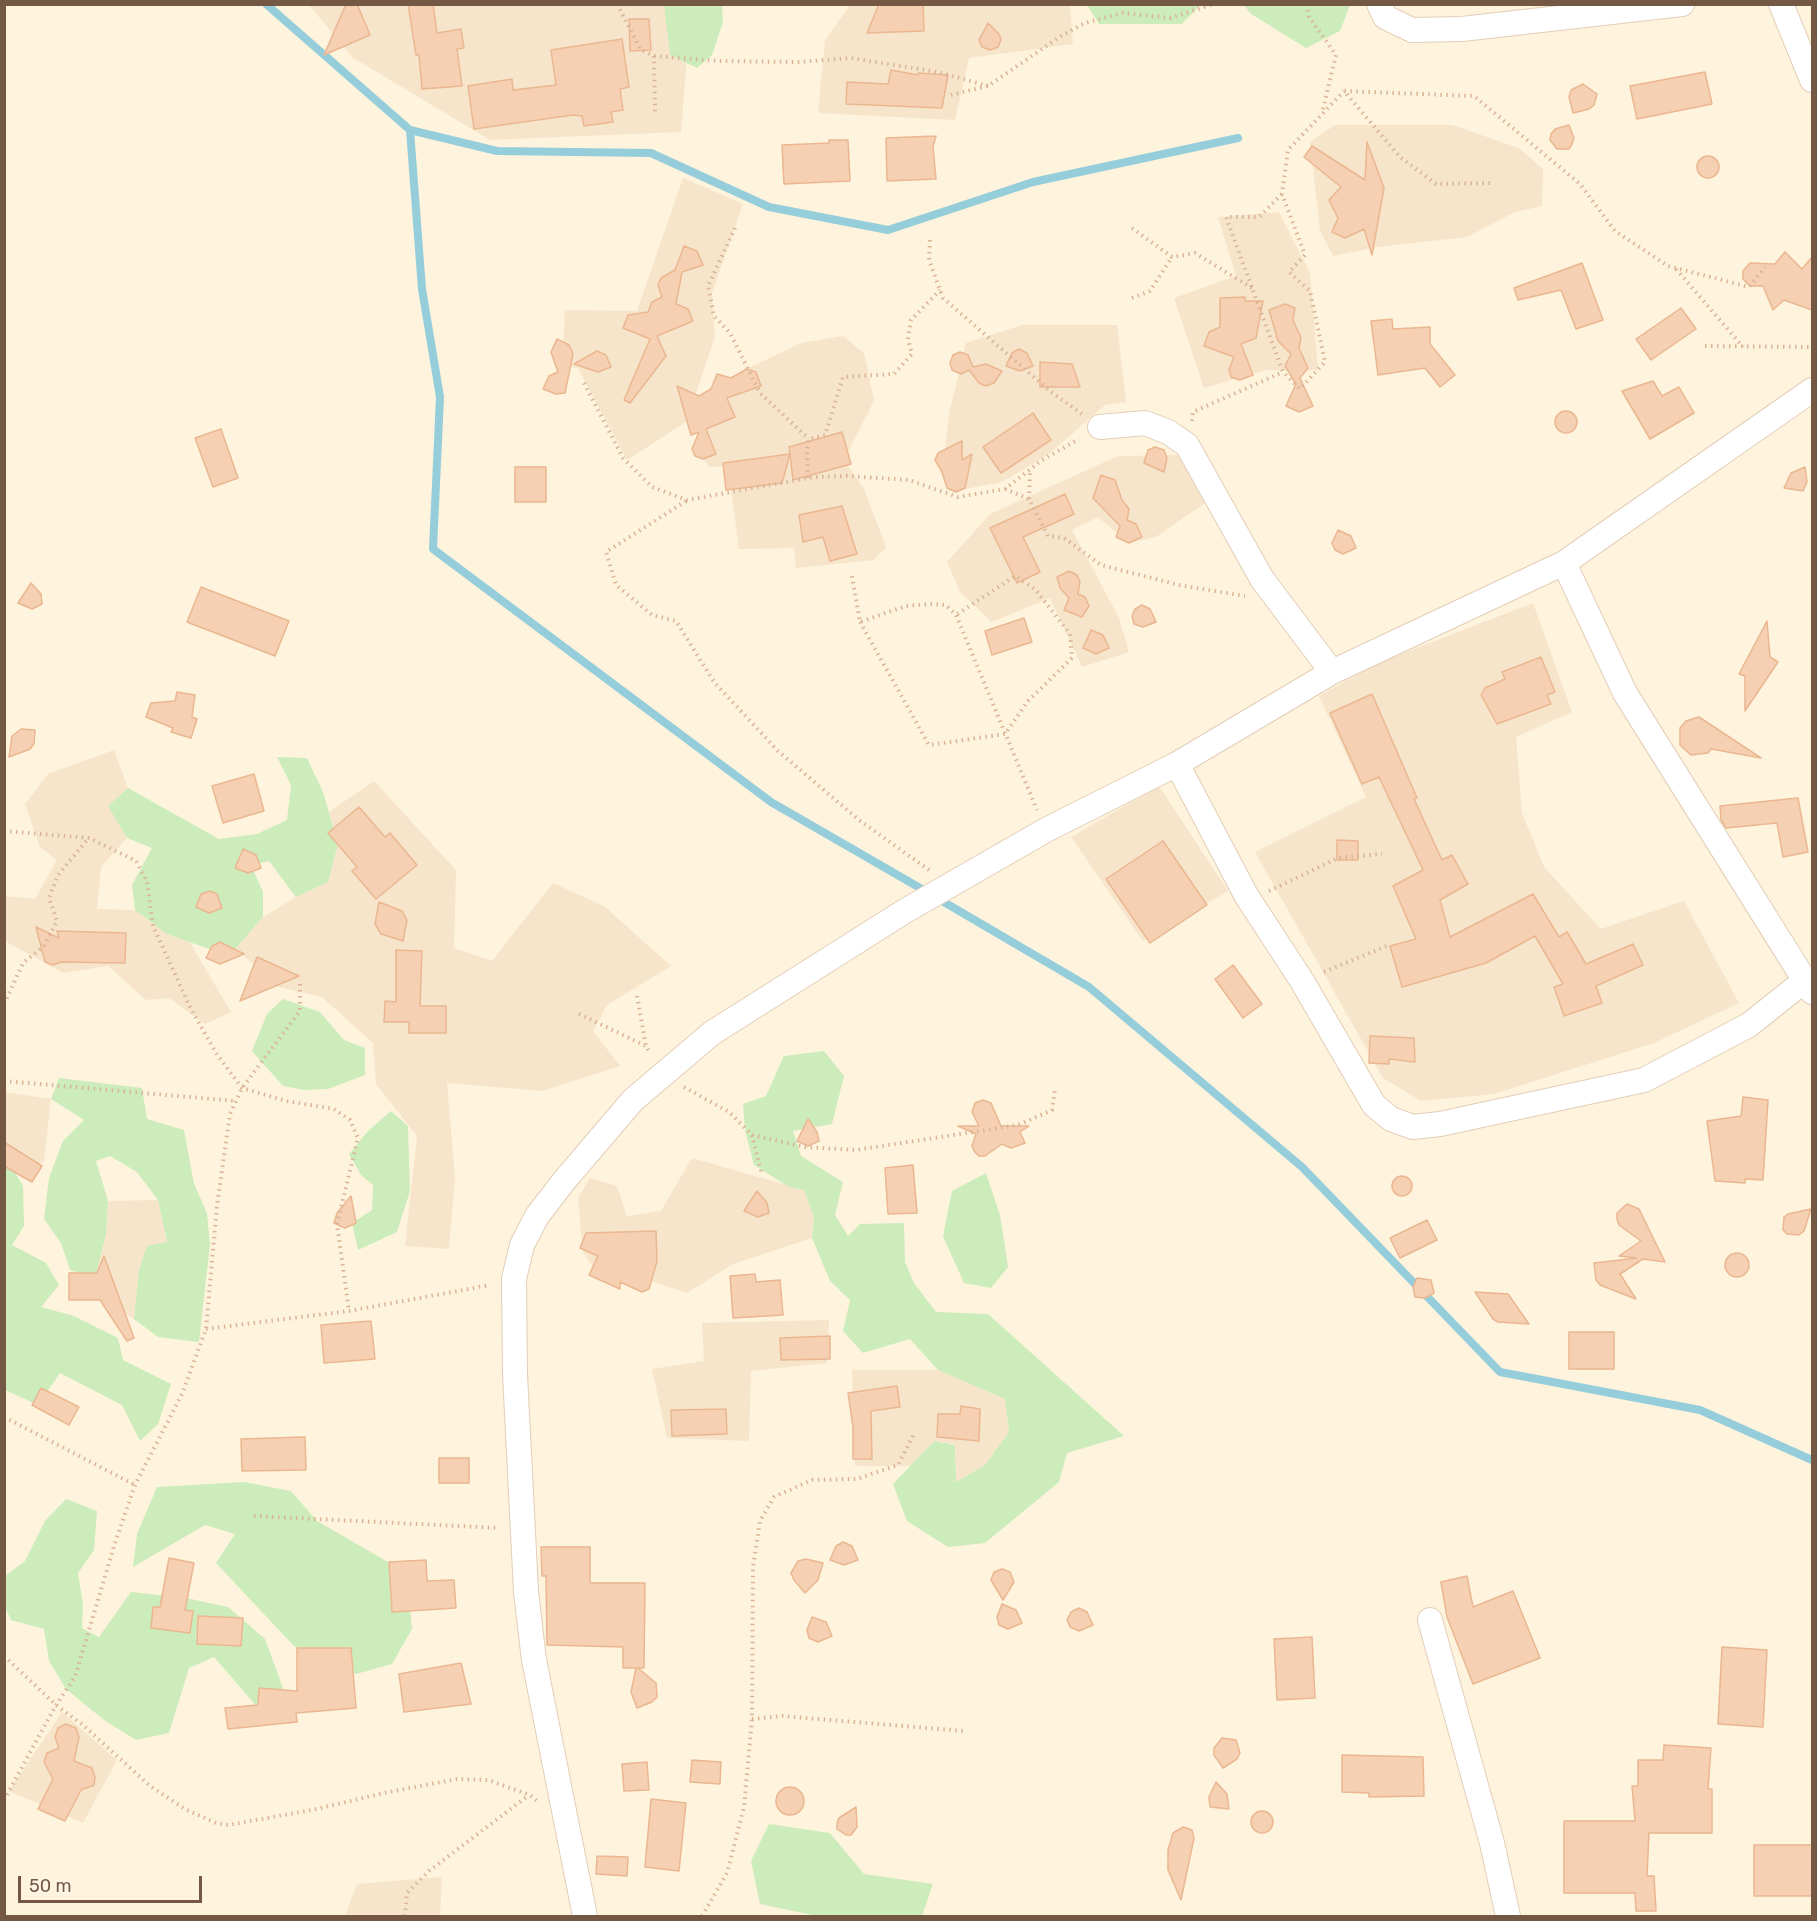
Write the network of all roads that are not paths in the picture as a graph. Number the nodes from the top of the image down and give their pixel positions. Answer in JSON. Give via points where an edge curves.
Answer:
{"nodes":[{"id":1,"x":1379,"y":4,"type":"edge"},
{"id":2,"x":1682,"y":4,"type":"edge"},
{"id":3,"x":1780,"y":4,"type":"edge"},
{"id":4,"x":1812,"y":80,"type":"edge"},
{"id":5,"x":1812,"y":390,"type":"edge"},
{"id":6,"x":1100,"y":427,"type":"road end"},
{"id":7,"x":1564,"y":563,"type":"junction"},
{"id":8,"x":1332,"y":672,"type":"junction"},
{"id":9,"x":1177,"y":764,"type":"junction"},
{"id":10,"x":1808,"y":986,"type":"edge"},
{"id":11,"x":1430,"y":1620,"type":"dead end"},
{"id":12,"x":585,"y":1917,"type":"edge"},
{"id":13,"x":1508,"y":1917,"type":"edge"}],
"edges":[{"from":1,"to":2,"type":"street","via":[[1385,17],[1412,30],[1462,29]]},
{"from":3,"to":4,"type":"street"},
{"from":5,"to":7,"type":"street"},
{"from":6,"to":8,"type":"street","via":[[1145,423],[1187,445],[1262,579]]},
{"from":7,"to":8,"type":"street"},
{"from":7,"to":10,"type":"street","via":[[1625,693]]},
{"from":8,"to":9,"type":"street"},
{"from":9,"to":10,"type":"street","via":[[1250,901],[1374,1105],[1391,1119],[1413,1127],[1644,1080],[1749,1025]]},
{"from":9,"to":12,"type":"street","via":[[1046,830],[905,910],[712,1033],[661,1074],[612,1124],[537,1216],[522,1245],[514,1279],[515,1374],[526,1592],[534,1660]]},
{"from":11,"to":13,"type":"street","via":[[1492,1843]]}]}
